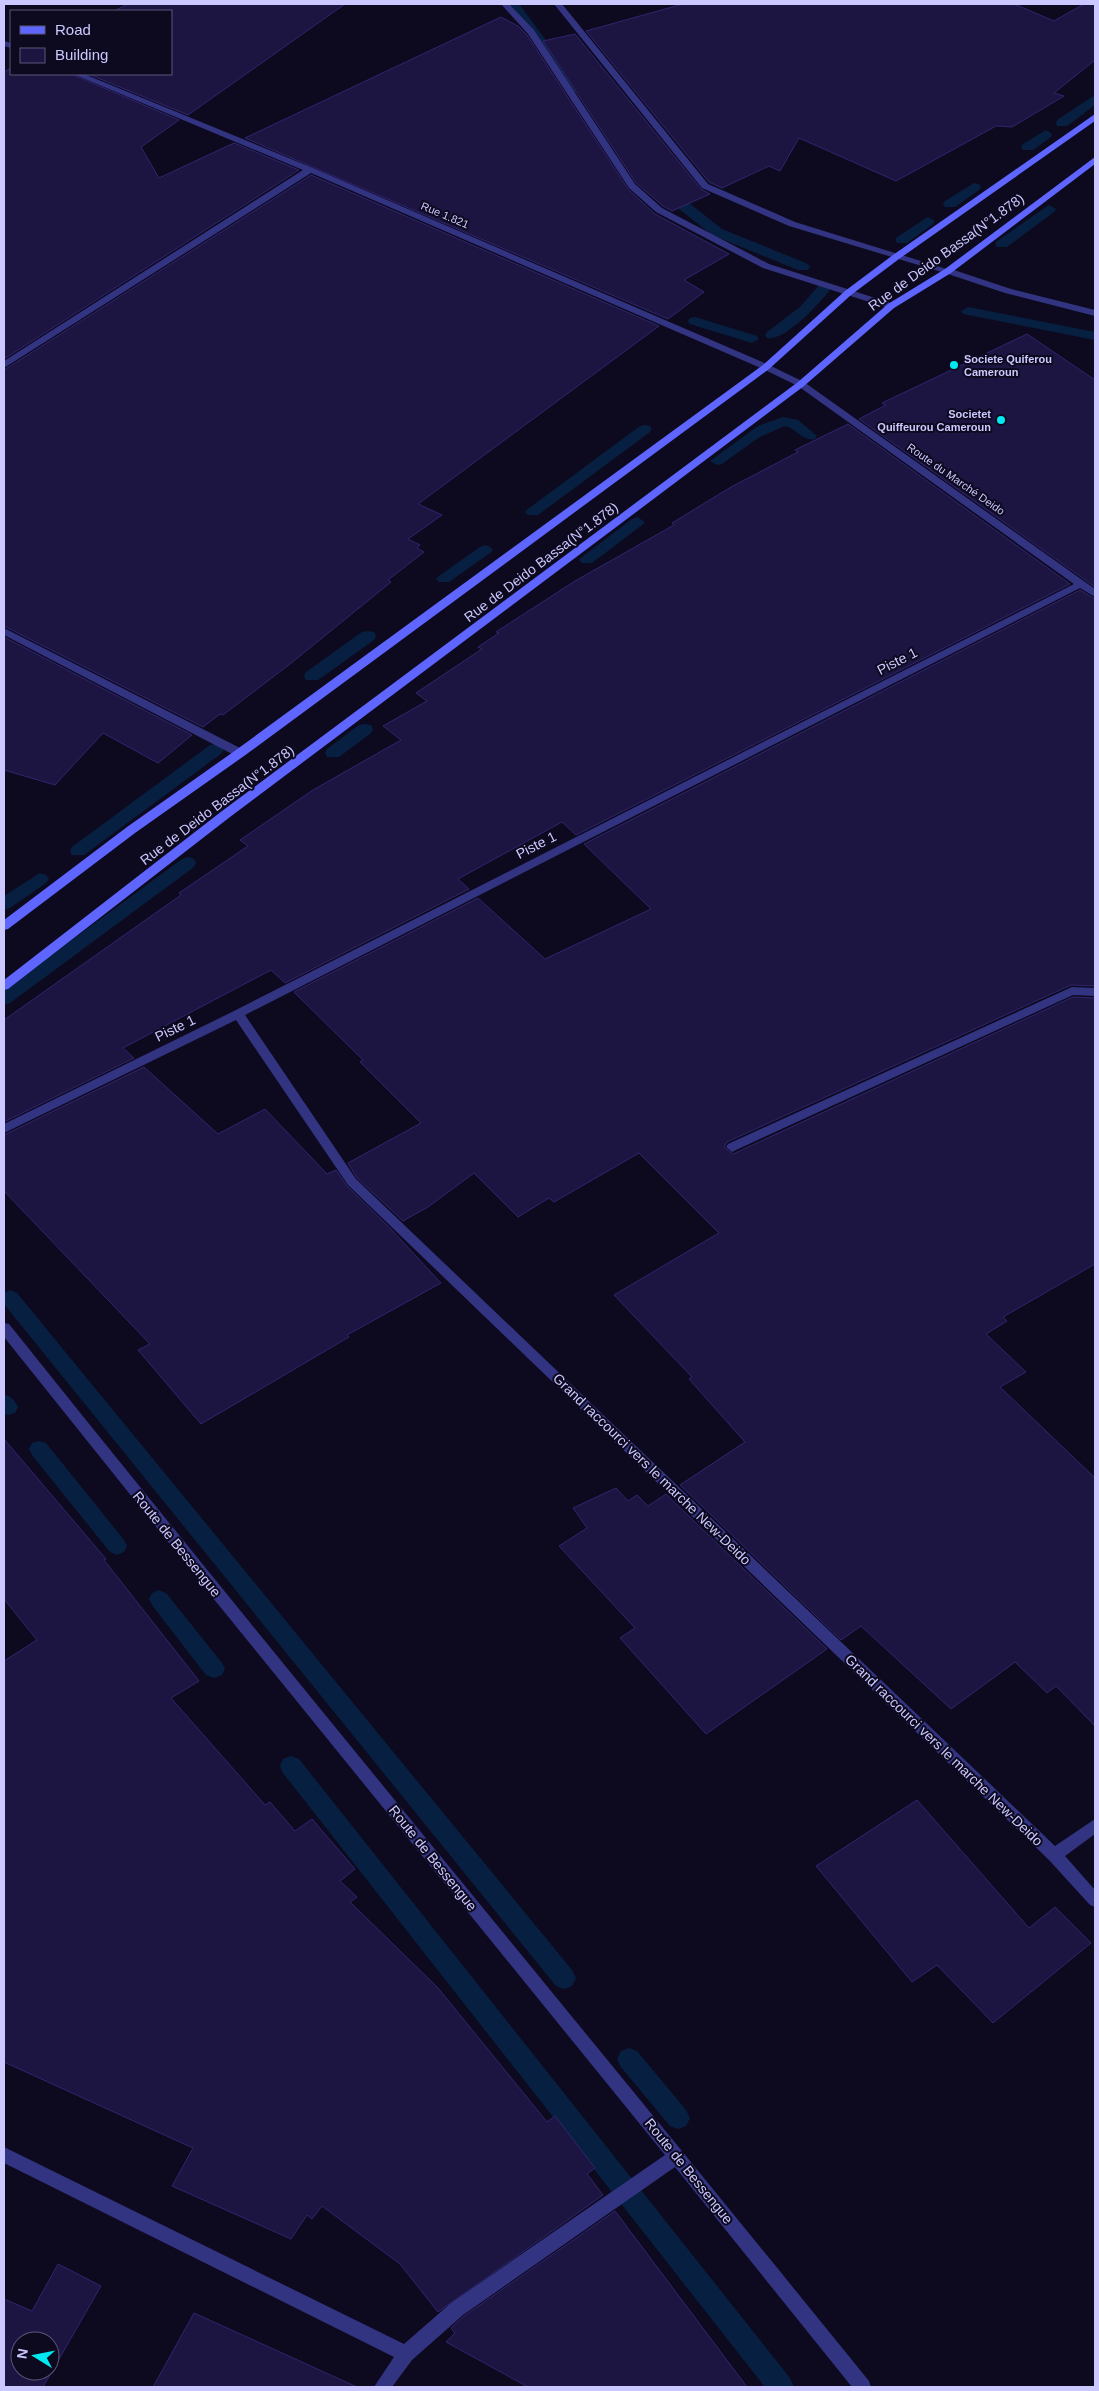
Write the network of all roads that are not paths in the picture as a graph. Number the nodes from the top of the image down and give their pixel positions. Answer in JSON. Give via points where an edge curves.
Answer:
{"nodes":[{"id":1,"x":505,"y":4,"type":"edge"},
{"id":2,"x":558,"y":4,"type":"edge"},
{"id":3,"x":79,"y":75,"type":"edge"},
{"id":4,"x":1095,"y":117,"type":"edge"},
{"id":5,"x":1095,"y":160,"type":"edge"},
{"id":6,"x":310,"y":170,"type":"junction"},
{"id":7,"x":896,"y":257,"type":"junction"},
{"id":8,"x":948,"y":271,"type":"junction"},
{"id":9,"x":848,"y":293,"type":"junction"},
{"id":10,"x":891,"y":306,"type":"junction"},
{"id":11,"x":1095,"y":313,"type":"edge"},
{"id":12,"x":4,"y":364,"type":"edge"},
{"id":13,"x":766,"y":366,"type":"junction"},
{"id":14,"x":801,"y":384,"type":"junction"},
{"id":15,"x":1081,"y":584,"type":"junction"},
{"id":16,"x":1095,"y":594,"type":"edge"},
{"id":17,"x":4,"y":631,"type":"edge"},
{"id":18,"x":240,"y":752,"type":"junction"},
{"id":19,"x":4,"y":926,"type":"edge"},
{"id":20,"x":4,"y":986,"type":"edge"},
{"id":21,"x":1095,"y":992,"type":"edge"},
{"id":22,"x":238,"y":1014,"type":"junction"},
{"id":23,"x":4,"y":1129,"type":"edge"},
{"id":24,"x":732,"y":1147,"type":"dead end"},
{"id":25,"x":4,"y":1328,"type":"edge"},
{"id":26,"x":1095,"y":1826,"type":"edge"},
{"id":27,"x":1054,"y":1855,"type":"junction"},
{"id":28,"x":1095,"y":1900,"type":"edge"},
{"id":29,"x":4,"y":2155,"type":"edge"},
{"id":30,"x":677,"y":2156,"type":"junction"},
{"id":31,"x":406,"y":2354,"type":"junction"},
{"id":32,"x":382,"y":2387,"type":"edge"},
{"id":33,"x":863,"y":2387,"type":"edge"}],
"edges":[{"from":1,"to":9,"type":"street","via":[[531,32],[632,186],[659,210],[766,266]]},
{"from":2,"to":7,"type":"street","via":[[706,186],[792,224]]},
{"from":3,"to":6,"type":"street","name":"Rue 1.821"},
{"from":4,"to":7,"type":"main road","name":"Rue de Deido Bassa(N°1.878)"},
{"from":5,"to":8,"type":"main road","name":"Rue de Deido Bassa(N°1.878)"},
{"from":6,"to":12,"type":"street"},
{"from":6,"to":13,"type":"street","name":"Rue 1.821"},
{"from":7,"to":8,"type":"street"},
{"from":7,"to":9,"type":"main road","name":"Rue de Deido Bassa(N°1.878)"},
{"from":8,"to":10,"type":"main road","name":"Rue de Deido Bassa(N°1.878)"},
{"from":8,"to":11,"type":"street","via":[[1008,292]]},
{"from":9,"to":10,"type":"street"},
{"from":9,"to":13,"type":"main road","name":"Rue de Deido Bassa(N°1.878)"},
{"from":10,"to":14,"type":"main road","name":"Rue de Deido Bassa(N°1.878)"},
{"from":13,"to":14,"type":"street","name":"Rue 1.821"},
{"from":13,"to":18,"type":"main road","name":"Rue de Deido Bassa(N°1.878)"},
{"from":14,"to":15,"type":"street","name":"Route du Marché Deido"},
{"from":14,"to":20,"type":"main road","name":"Rue de Deido Bassa(N°1.878)","via":[[226,814]]},
{"from":15,"to":16,"type":"street","name":"Route du Marché Deido"},
{"from":15,"to":22,"type":"street","name":"Piste 1"},
{"from":17,"to":18,"type":"street"},
{"from":18,"to":19,"type":"main road","name":"Rue de Deido Bassa(N°1.878)"},
{"from":21,"to":24,"type":"street","via":[[1072,991]]},
{"from":22,"to":23,"type":"street","name":"Piste 1"},
{"from":22,"to":27,"type":"street","name":"Grand raccourci vers le marche New-Deido","via":[[352,1182]]},
{"from":25,"to":30,"type":"street","name":"Route de Bessengue","via":[[172,1539]]},
{"from":26,"to":27,"type":"street"},
{"from":27,"to":28,"type":"street","name":"Grand raccourci vers le marche New-Deido"},
{"from":29,"to":31,"type":"street"},
{"from":30,"to":31,"type":"street","via":[[457,2309]]},
{"from":30,"to":33,"type":"street","name":"Route de Bessengue"},
{"from":31,"to":32,"type":"street"}]}
